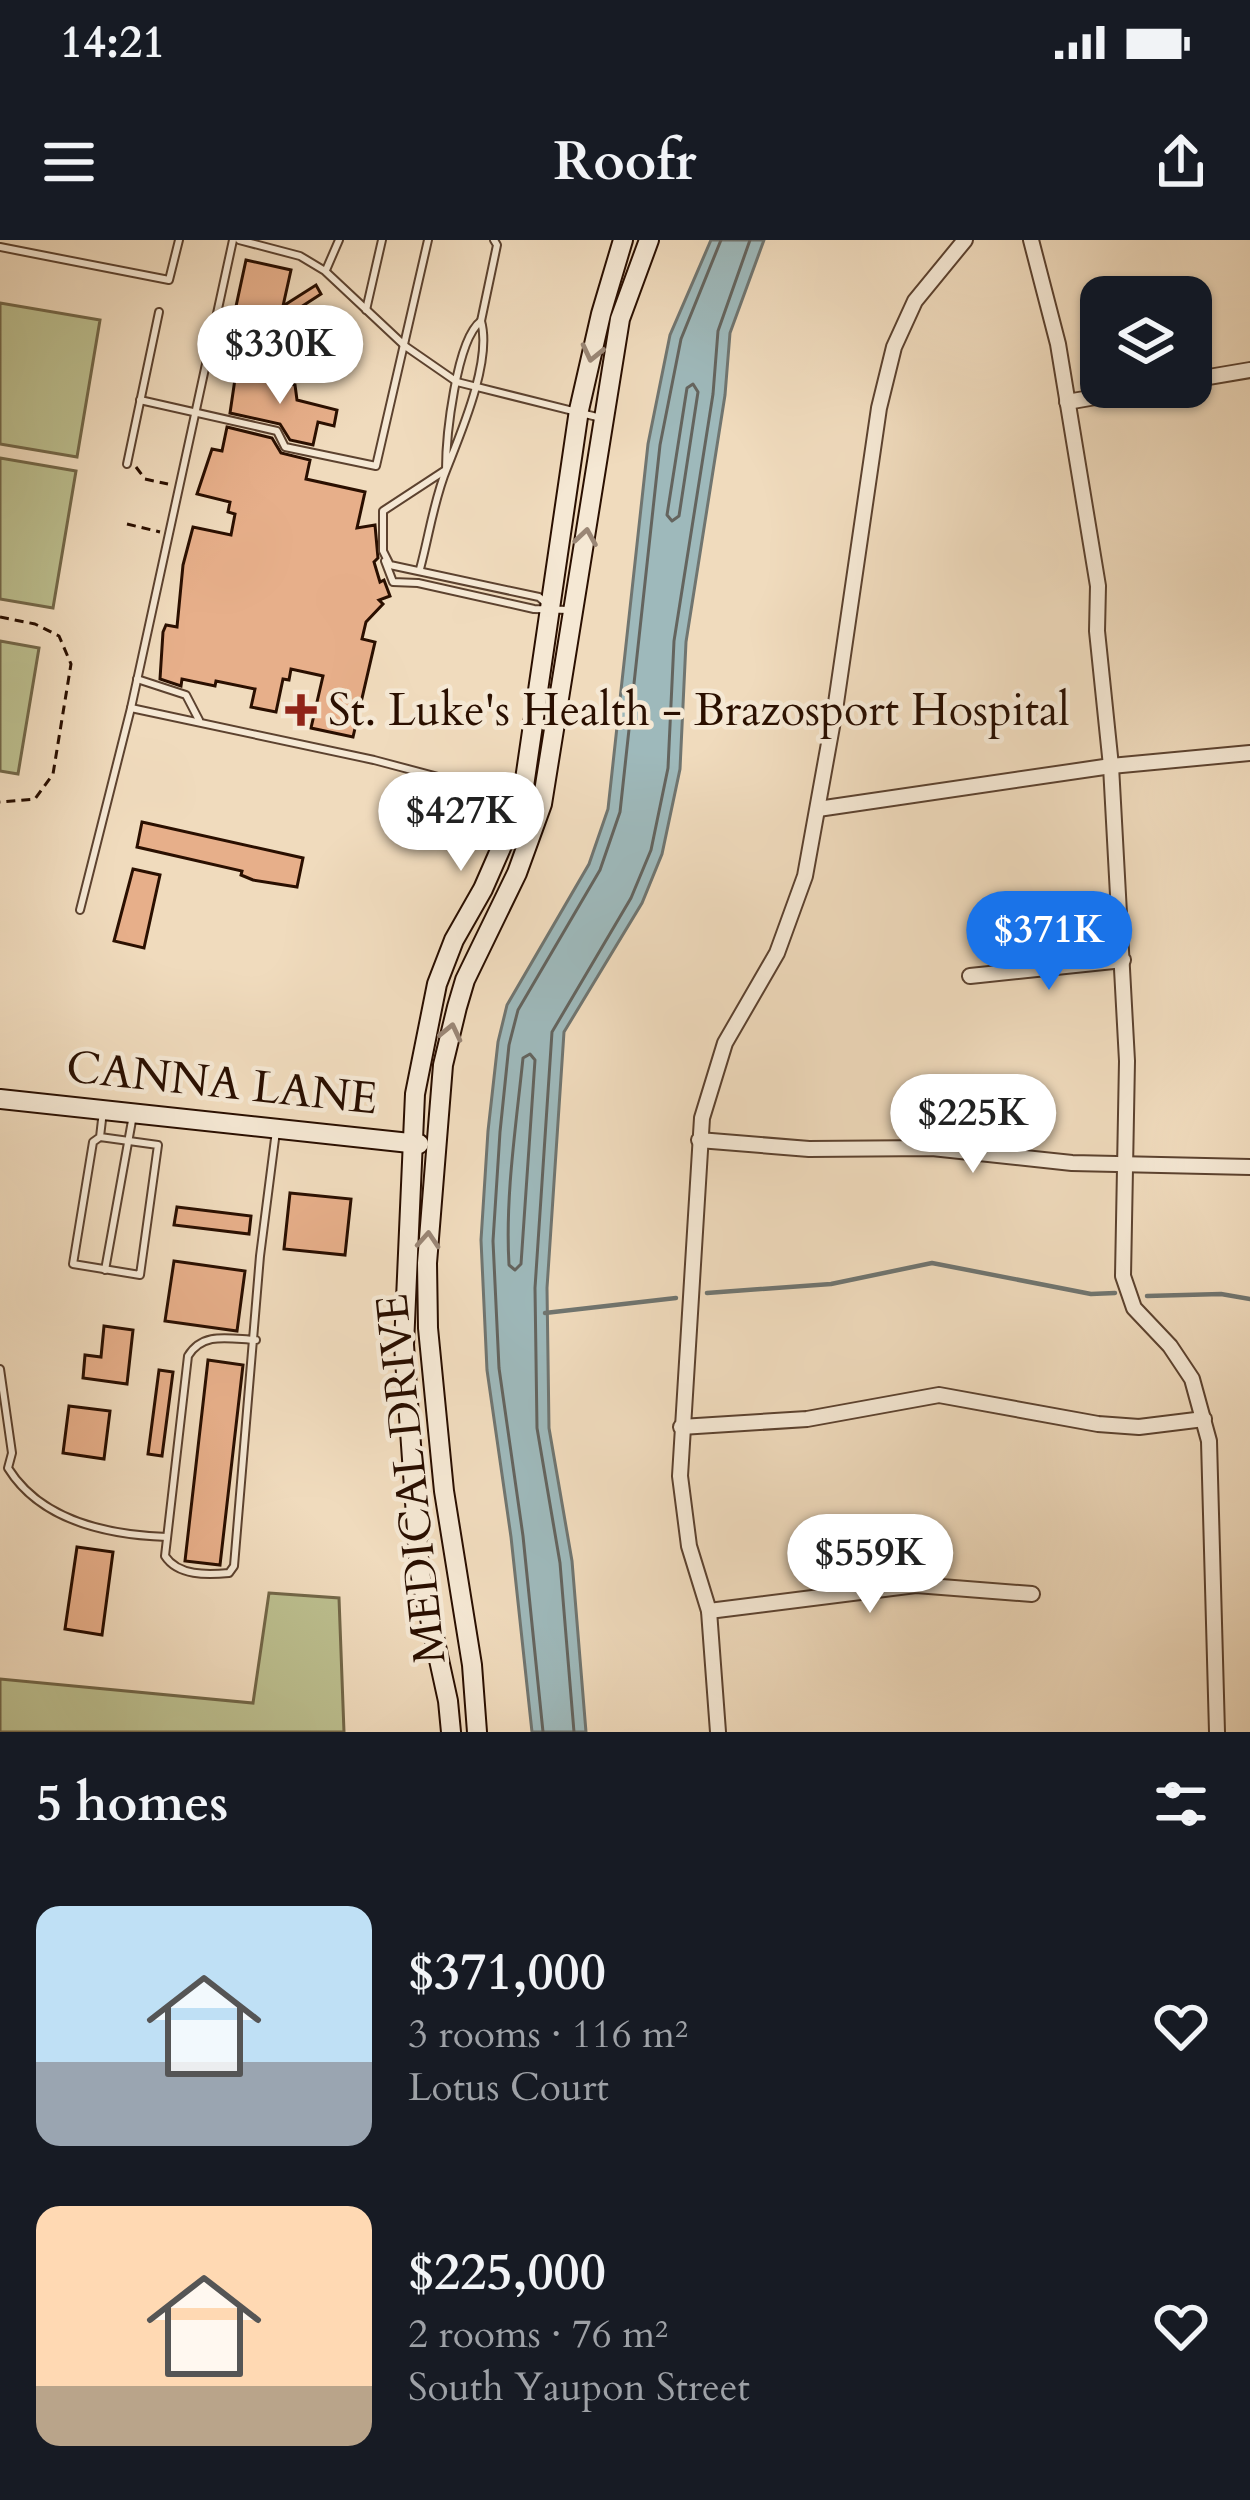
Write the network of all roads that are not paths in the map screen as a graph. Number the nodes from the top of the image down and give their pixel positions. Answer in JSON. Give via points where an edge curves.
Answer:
{"nodes":[{"id":1,"x":179,"y":240,"type":"edge"},
{"id":2,"x":236,"y":240,"type":"edge"},
{"id":3,"x":339,"y":240,"type":"edge"},
{"id":4,"x":382,"y":240,"type":"edge"},
{"id":5,"x":428,"y":240,"type":"edge"},
{"id":6,"x":494,"y":240,"type":"edge"},
{"id":7,"x":623,"y":240,"type":"edge"},
{"id":8,"x":650,"y":240,"type":"edge"},
{"id":9,"x":965,"y":240,"type":"edge"},
{"id":10,"x":1031,"y":240,"type":"edge"},
{"id":11,"x":0,"y":248,"type":"edge"},
{"id":12,"x":326,"y":271,"type":"junction"},
{"id":13,"x":366,"y":310,"type":"junction"},
{"id":14,"x":160,"y":312,"type":"dead end"},
{"id":15,"x":481,"y":321,"type":"junction"},
{"id":16,"x":405,"y":346,"type":"junction"},
{"id":17,"x":1250,"y":370,"type":"edge"},
{"id":18,"x":1212,"y":376,"type":"edge"},
{"id":19,"x":458,"y":382,"type":"junction"},
{"id":20,"x":474,"y":385,"type":"junction"},
{"id":21,"x":140,"y":400,"type":"junction"},
{"id":22,"x":1080,"y":400,"type":"edge"},
{"id":23,"x":1067,"y":402,"type":"junction"},
{"id":24,"x":579,"y":410,"type":"junction"},
{"id":25,"x":195,"y":412,"type":"junction"},
{"id":26,"x":604,"y":419,"type":"junction"},
{"id":27,"x":131,"y":465,"type":"road end"},
{"id":28,"x":446,"y":470,"type":"junction"},
{"id":29,"x":383,"y":551,"type":"junction"},
{"id":30,"x":420,"y":569,"type":"junction"},
{"id":31,"x":551,"y":607,"type":"junction"},
{"id":32,"x":574,"y":611,"type":"junction"},
{"id":33,"x":137,"y":680,"type":"junction"},
{"id":34,"x":130,"y":708,"type":"junction"},
{"id":35,"x":200,"y":722,"type":"junction"},
{"id":36,"x":1250,"y":754,"type":"edge"},
{"id":37,"x":1112,"y":766,"type":"junction"},
{"id":38,"x":532,"y":802,"type":"junction"},
{"id":39,"x":818,"y":809,"type":"junction"},
{"id":40,"x":80,"y":910,"type":"dead end"},
{"id":41,"x":1123,"y":960,"type":"junction"},
{"id":42,"x":970,"y":976,"type":"dead end"},
{"id":43,"x":0,"y":1099,"type":"edge"},
{"id":44,"x":103,"y":1112,"type":"junction"},
{"id":45,"x":133,"y":1115,"type":"junction"},
{"id":46,"x":276,"y":1127,"type":"junction"},
{"id":47,"x":100,"y":1137,"type":"junction"},
{"id":48,"x":699,"y":1140,"type":"junction"},
{"id":49,"x":130,"y":1141,"type":"junction"},
{"id":50,"x":411,"y":1143,"type":"junction"},
{"id":51,"x":435,"y":1147,"type":"junction"},
{"id":52,"x":1124,"y":1163,"type":"junction"},
{"id":53,"x":1250,"y":1166,"type":"edge"},
{"id":54,"x":105,"y":1270,"type":"junction"},
{"id":55,"x":256,"y":1340,"type":"junction"},
{"id":56,"x":0,"y":1369,"type":"edge"},
{"id":57,"x":1204,"y":1419,"type":"junction"},
{"id":58,"x":681,"y":1427,"type":"junction"},
{"id":59,"x":167,"y":1537,"type":"junction"},
{"id":60,"x":1032,"y":1594,"type":"dead end"},
{"id":61,"x":709,"y":1611,"type":"junction"},
{"id":62,"x":451,"y":1732,"type":"edge"},
{"id":63,"x":477,"y":1732,"type":"edge"},
{"id":64,"x":718,"y":1732,"type":"edge"},
{"id":65,"x":1217,"y":1732,"type":"edge"}],
"edges":[{"from":1,"to":11,"type":"lane","via":[[170,280]]},
{"from":2,"to":12,"type":"lane"},
{"from":2,"to":25,"type":"lane"},
{"from":3,"to":12,"type":"lane"},
{"from":4,"to":13,"type":"lane"},
{"from":5,"to":16,"type":"lane"},
{"from":6,"to":15,"type":"lane"},
{"from":7,"to":24,"type":"street","name":"MEDICAL DRIVE","one_way":true},
{"from":8,"to":26,"type":"street","name":"MEDICAL DRIVE","via":[[620,319]]},
{"from":9,"to":39,"type":"street","via":[[916,302],[886,377]]},
{"from":10,"to":23,"type":"street"},
{"from":12,"to":13,"type":"lane"},
{"from":13,"to":16,"type":"lane"},
{"from":14,"to":21,"type":"lane"},
{"from":15,"to":19,"type":"lane"},
{"from":15,"to":20,"type":"lane"},
{"from":16,"to":19,"type":"lane"},
{"from":16,"to":25,"type":"lane","via":[[376,466],[285,447],[277,431]]},
{"from":17,"to":18,"type":"street"},
{"from":19,"to":20,"type":"lane"},
{"from":19,"to":28,"type":"lane"},
{"from":20,"to":24,"type":"lane"},
{"from":20,"to":28,"type":"lane"},
{"from":21,"to":25,"type":"lane"},
{"from":21,"to":27,"type":"lane"},
{"from":22,"to":23,"type":"street"},
{"from":23,"to":37,"type":"street","via":[[1098,586]]},
{"from":24,"to":26,"type":"lane"},
{"from":24,"to":31,"type":"street","name":"MEDICAL DRIVE"},
{"from":25,"to":33,"type":"lane"},
{"from":32,"to":26,"type":"street","name":"MEDICAL DRIVE","one_way":true},
{"from":28,"to":29,"type":"lane","via":[[383,512]]},
{"from":28,"to":30,"type":"lane"},
{"from":29,"to":30,"type":"lane","via":[[390,565]]},
{"from":29,"to":31,"type":"lane","via":[[393,582]]},
{"from":30,"to":31,"type":"lane","via":[[539,597]]},
{"from":31,"to":32,"type":"lane"},
{"from":31,"to":38,"type":"street","name":"MEDICAL DRIVE"},
{"from":32,"to":38,"type":"street","name":"MEDICAL DRIVE"},
{"from":33,"to":34,"type":"lane"},
{"from":33,"to":35,"type":"lane","via":[[186,695]]},
{"from":34,"to":35,"type":"lane"},
{"from":34,"to":40,"type":"lane"},
{"from":35,"to":38,"type":"lane"},
{"from":36,"to":37,"type":"street"},
{"from":37,"to":39,"type":"street"},
{"from":37,"to":41,"type":"street"},
{"from":38,"to":50,"type":"street","name":"MEDICAL DRIVE","via":[[437,984]]},
{"from":51,"to":38,"type":"street","name":"MEDICAL DRIVE","one_way":true,"via":[[457,1007],[518,873]]},
{"from":39,"to":48,"type":"street","via":[[790,921],[724,1043]]},
{"from":41,"to":42,"type":"street"},
{"from":41,"to":52,"type":"street"},
{"from":43,"to":44,"type":"street","name":"CANNA LANE"},
{"from":44,"to":45,"type":"street","name":"CANNA LANE"},
{"from":44,"to":47,"type":"lane"},
{"from":45,"to":46,"type":"street","name":"CANNA LANE"},
{"from":45,"to":49,"type":"lane"},
{"from":46,"to":50,"type":"street","name":"CANNA LANE"},
{"from":46,"to":55,"type":"lane"},
{"from":47,"to":49,"type":"lane"},
{"from":47,"to":54,"type":"lane","via":[[73,1264]]},
{"from":48,"to":52,"type":"street"},
{"from":48,"to":58,"type":"street"},
{"from":49,"to":54,"type":"lane"},
{"from":49,"to":54,"type":"lane","via":[[158,1145],[140,1274]]},
{"from":50,"to":51,"type":"street","name":"CANNA LANE"},
{"from":50,"to":62,"type":"street","name":"MEDICAL DRIVE","via":[[404,1345],[420,1573]]},
{"from":63,"to":51,"type":"street","name":"MEDICAL DRIVE","one_way":true,"via":[[428,1328]]},
{"from":52,"to":53,"type":"street"},
{"from":52,"to":57,"type":"street","via":[[1126,1287],[1192,1379]]},
{"from":55,"to":59,"type":"lane","via":[[206,1338],[188,1356]]},
{"from":55,"to":59,"type":"lane","via":[[234,1566],[216,1574],[176,1568],[165,1556]]},
{"from":56,"to":59,"type":"lane","via":[[8,1468],[21,1489],[44,1507],[116,1535]]},
{"from":57,"to":58,"type":"street","via":[[1098,1424],[939,1395],[807,1419]]},
{"from":57,"to":65,"type":"street","via":[[1212,1467]]},
{"from":58,"to":61,"type":"street","via":[[684,1523]]},
{"from":60,"to":61,"type":"street","via":[[916,1585]]},
{"from":61,"to":64,"type":"street"}]}
